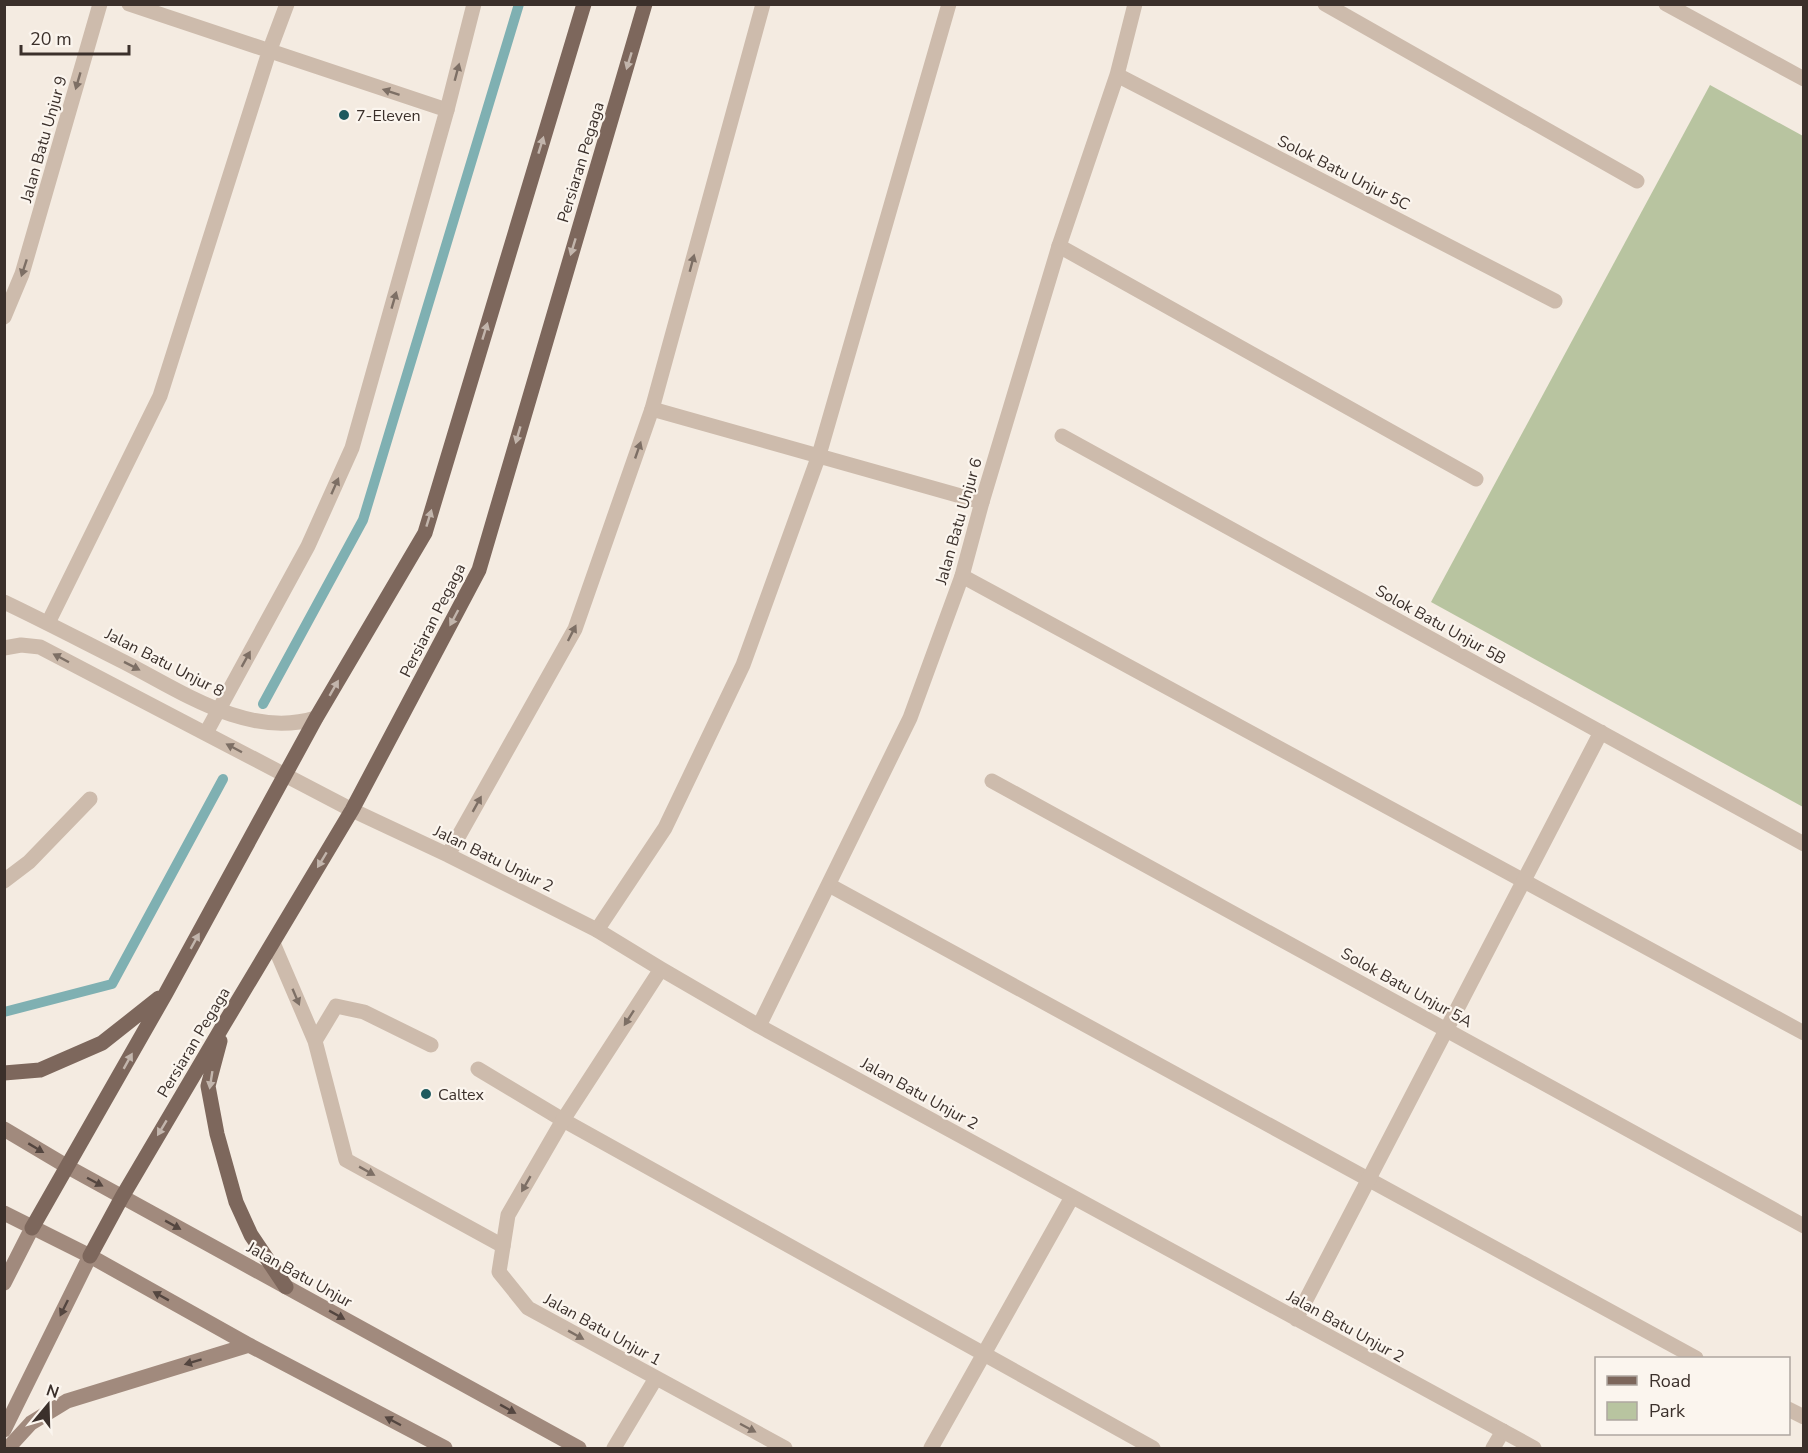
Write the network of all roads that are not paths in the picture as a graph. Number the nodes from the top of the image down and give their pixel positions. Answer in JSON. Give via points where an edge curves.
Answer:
{"nodes":[{"id":1,"x":100,"y":4,"type":"edge"},
{"id":2,"x":129,"y":4,"type":"edge"},
{"id":3,"x":287,"y":4,"type":"edge"},
{"id":4,"x":474,"y":4,"type":"edge"},
{"id":5,"x":584,"y":4,"type":"edge"},
{"id":6,"x":645,"y":4,"type":"edge"},
{"id":7,"x":763,"y":4,"type":"edge"},
{"id":8,"x":949,"y":4,"type":"edge"},
{"id":9,"x":1136,"y":4,"type":"edge"},
{"id":10,"x":1325,"y":4,"type":"edge"},
{"id":11,"x":1666,"y":4,"type":"edge"},
{"id":12,"x":269,"y":52,"type":"junction"},
{"id":13,"x":1117,"y":75,"type":"junction"},
{"id":14,"x":1803,"y":79,"type":"edge"},
{"id":15,"x":447,"y":110,"type":"junction"},
{"id":16,"x":1637,"y":181,"type":"dead end"},
{"id":17,"x":1059,"y":246,"type":"junction"},
{"id":18,"x":1555,"y":301,"type":"dead end"},
{"id":19,"x":4,"y":317,"type":"edge"},
{"id":20,"x":652,"y":409,"type":"junction"},
{"id":21,"x":1062,"y":436,"type":"dead end"},
{"id":22,"x":819,"y":455,"type":"junction"},
{"id":23,"x":1476,"y":479,"type":"dead end"},
{"id":24,"x":982,"y":502,"type":"junction"},
{"id":25,"x":962,"y":576,"type":"junction"},
{"id":26,"x":4,"y":602,"type":"edge"},
{"id":27,"x":48,"y":623,"type":"junction"},
{"id":28,"x":4,"y":648,"type":"edge"},
{"id":29,"x":218,"y":710,"type":"junction"},
{"id":30,"x":316,"y":718,"type":"junction"},
{"id":31,"x":1601,"y":732,"type":"junction"},
{"id":32,"x":206,"y":734,"type":"junction"},
{"id":33,"x":285,"y":776,"type":"junction"},
{"id":34,"x":992,"y":781,"type":"dead end"},
{"id":35,"x":90,"y":799,"type":"dead end"},
{"id":36,"x":352,"y":810,"type":"junction"},
{"id":37,"x":1803,"y":844,"type":"edge"},
{"id":38,"x":448,"y":855,"type":"junction"},
{"id":39,"x":4,"y":881,"type":"edge"},
{"id":40,"x":1524,"y":881,"type":"junction"},
{"id":41,"x":829,"y":885,"type":"junction"},
{"id":42,"x":597,"y":930,"type":"junction"},
{"id":43,"x":273,"y":943,"type":"junction"},
{"id":44,"x":661,"y":969,"type":"junction"},
{"id":45,"x":166,"y":993,"type":"junction"},
{"id":46,"x":224,"y":1024,"type":"junction"},
{"id":47,"x":759,"y":1026,"type":"junction"},
{"id":48,"x":1447,"y":1030,"type":"junction"},
{"id":49,"x":1803,"y":1034,"type":"edge"},
{"id":50,"x":315,"y":1041,"type":"junction"},
{"id":51,"x":431,"y":1045,"type":"dead end"},
{"id":52,"x":478,"y":1069,"type":"dead end"},
{"id":53,"x":4,"y":1074,"type":"edge"},
{"id":54,"x":563,"y":1120,"type":"junction"},
{"id":55,"x":4,"y":1129,"type":"edge"},
{"id":56,"x":68,"y":1167,"type":"junction"},
{"id":57,"x":1369,"y":1179,"type":"junction"},
{"id":58,"x":122,"y":1197,"type":"junction"},
{"id":59,"x":1072,"y":1197,"type":"junction"},
{"id":60,"x":4,"y":1213,"type":"edge"},
{"id":61,"x":1803,"y":1226,"type":"edge"},
{"id":62,"x":32,"y":1228,"type":"junction"},
{"id":63,"x":503,"y":1246,"type":"junction"},
{"id":64,"x":90,"y":1256,"type":"junction"},
{"id":65,"x":4,"y":1283,"type":"edge"},
{"id":66,"x":286,"y":1287,"type":"junction"},
{"id":67,"x":1296,"y":1319,"type":"junction"},
{"id":68,"x":249,"y":1345,"type":"junction"},
{"id":69,"x":984,"y":1356,"type":"junction"},
{"id":70,"x":1692,"y":1357,"type":"edge"},
{"id":71,"x":656,"y":1378,"type":"junction"},
{"id":72,"x":4,"y":1431,"type":"edge"},
{"id":73,"x":1503,"y":1431,"type":"junction"},
{"id":74,"x":8,"y":1449,"type":"edge"},
{"id":75,"x":445,"y":1449,"type":"edge"},
{"id":76,"x":579,"y":1449,"type":"edge"},
{"id":77,"x":614,"y":1449,"type":"edge"},
{"id":78,"x":785,"y":1449,"type":"edge"},
{"id":79,"x":931,"y":1449,"type":"edge"},
{"id":80,"x":1153,"y":1449,"type":"edge"},
{"id":81,"x":1493,"y":1449,"type":"edge"},
{"id":82,"x":1534,"y":1449,"type":"edge"}],
"edges":[{"from":1,"to":19,"type":"street","name":"Jalan Batu Unjur 9","one_way":true,"via":[[22,274]]},
{"from":2,"to":12,"type":"street"},
{"from":3,"to":12,"type":"street"},
{"from":15,"to":4,"type":"street","one_way":true},
{"from":30,"to":5,"type":"main road","one_way":true,"via":[[425,532]]},
{"from":6,"to":36,"type":"main road","name":"Persiaran Pegaga","one_way":true,"via":[[478,570]]},
{"from":20,"to":7,"type":"street","one_way":true},
{"from":8,"to":22,"type":"street"},
{"from":9,"to":13,"type":"street","name":"Jalan Batu Unjur 6"},
{"from":10,"to":16,"type":"street"},
{"from":11,"to":14,"type":"street"},
{"from":15,"to":12,"type":"street","one_way":true},
{"from":12,"to":27,"type":"street","via":[[160,396]]},
{"from":13,"to":17,"type":"street","name":"Jalan Batu Unjur 6"},
{"from":13,"to":18,"type":"street","name":"Solok Batu Unjur 5C"},
{"from":29,"to":15,"type":"street","one_way":true,"via":[[308,546],[352,448]]},
{"from":17,"to":23,"type":"street"},
{"from":17,"to":24,"type":"street","name":"Jalan Batu Unjur 6"},
{"from":20,"to":22,"type":"street"},
{"from":38,"to":20,"type":"street","one_way":true,"via":[[575,629]]},
{"from":21,"to":31,"type":"street","name":"Solok Batu Unjur 5B"},
{"from":22,"to":24,"type":"street"},
{"from":22,"to":42,"type":"street","via":[[743,665],[665,828]]},
{"from":24,"to":25,"type":"street","name":"Jalan Batu Unjur 6"},
{"from":25,"to":40,"type":"street"},
{"from":25,"to":41,"type":"street","name":"Jalan Batu Unjur 6","via":[[910,718]]},
{"from":26,"to":27,"type":"street","name":"Jalan Batu Unjur 8"},
{"from":27,"to":29,"type":"street","name":"Jalan Batu Unjur 8","one_way":true},
{"from":32,"to":28,"type":"street","one_way":true,"via":[[40,647]]},
{"from":29,"to":30,"type":"street","name":"Jalan Batu Unjur 8","via":[[266,723],[300,723]]},
{"from":29,"to":32,"type":"street"},
{"from":30,"to":33,"type":"main road"},
{"from":31,"to":37,"type":"street","name":"Solok Batu Unjur 5B"},
{"from":31,"to":40,"type":"street"},
{"from":33,"to":32,"type":"street","one_way":true},
{"from":33,"to":36,"type":"street","name":"Jalan Batu Unjur 2"},
{"from":45,"to":33,"type":"main road","one_way":true},
{"from":34,"to":48,"type":"street","name":"Solok Batu Unjur 5A"},
{"from":35,"to":39,"type":"street","via":[[29,862]]},
{"from":36,"to":38,"type":"street","name":"Jalan Batu Unjur 2"},
{"from":36,"to":43,"type":"main road","name":"Persiaran Pegaga","one_way":true},
{"from":38,"to":42,"type":"street","name":"Jalan Batu Unjur 2"},
{"from":40,"to":48,"type":"street"},
{"from":40,"to":49,"type":"street"},
{"from":41,"to":47,"type":"street","name":"Jalan Batu Unjur 6"},
{"from":41,"to":57,"type":"street"},
{"from":42,"to":44,"type":"street","name":"Jalan Batu Unjur 2"},
{"from":43,"to":46,"type":"main road","name":"Persiaran Pegaga"},
{"from":43,"to":50,"type":"street","one_way":true},
{"from":44,"to":47,"type":"street","name":"Jalan Batu Unjur 2"},
{"from":44,"to":54,"type":"street","name":"Jalan Batu Unjur 1","one_way":true},
{"from":45,"to":53,"type":"main road","via":[[102,1043],[40,1070]]},
{"from":56,"to":45,"type":"main road","one_way":true},
{"from":46,"to":58,"type":"main road","name":"Persiaran Pegaga","one_way":true},
{"from":46,"to":66,"type":"main road","one_way":true,"via":[[208,1086],[217,1134],[236,1202],[251,1235]]},
{"from":47,"to":59,"type":"street","name":"Jalan Batu Unjur 2"},
{"from":48,"to":57,"type":"street"},
{"from":48,"to":61,"type":"street","name":"Solok Batu Unjur 5A"},
{"from":50,"to":51,"type":"street","via":[[336,1006],[364,1012]]},
{"from":50,"to":63,"type":"street","one_way":true,"via":[[346,1160]]},
{"from":52,"to":54,"type":"street"},
{"from":54,"to":63,"type":"street","name":"Jalan Batu Unjur 1","one_way":true,"via":[[508,1215]]},
{"from":54,"to":69,"type":"street"},
{"from":55,"to":56,"type":"main road","name":"Jalan Batu Unjur","one_way":true},
{"from":56,"to":58,"type":"main road","name":"Jalan Batu Unjur","one_way":true},
{"from":56,"to":62,"type":"main road"},
{"from":57,"to":67,"type":"street"},
{"from":57,"to":70,"type":"street"},
{"from":58,"to":64,"type":"main road","name":"Persiaran Pegaga"},
{"from":58,"to":66,"type":"main road","name":"Jalan Batu Unjur","one_way":true},
{"from":59,"to":67,"type":"street","name":"Jalan Batu Unjur 2"},
{"from":59,"to":69,"type":"street"},
{"from":60,"to":62,"type":"main road"},
{"from":62,"to":64,"type":"main road"},
{"from":62,"to":65,"type":"main road"},
{"from":63,"to":71,"type":"street","name":"Jalan Batu Unjur 1","one_way":true,"via":[[499,1272],[528,1308]]},
{"from":68,"to":64,"type":"main road","one_way":true},
{"from":64,"to":72,"type":"main road","one_way":true},
{"from":66,"to":76,"type":"main road","name":"Jalan Batu Unjur","one_way":true},
{"from":67,"to":73,"type":"street","name":"Jalan Batu Unjur 2"},
{"from":68,"to":74,"type":"main road","one_way":true,"via":[[67,1401],[31,1423]]},
{"from":75,"to":68,"type":"main road","one_way":true},
{"from":69,"to":79,"type":"street"},
{"from":69,"to":80,"type":"street"},
{"from":71,"to":77,"type":"street"},
{"from":71,"to":78,"type":"street","name":"Jalan Batu Unjur 1","one_way":true},
{"from":73,"to":81,"type":"street"},
{"from":73,"to":82,"type":"street","name":"Jalan Batu Unjur 2"}]}
